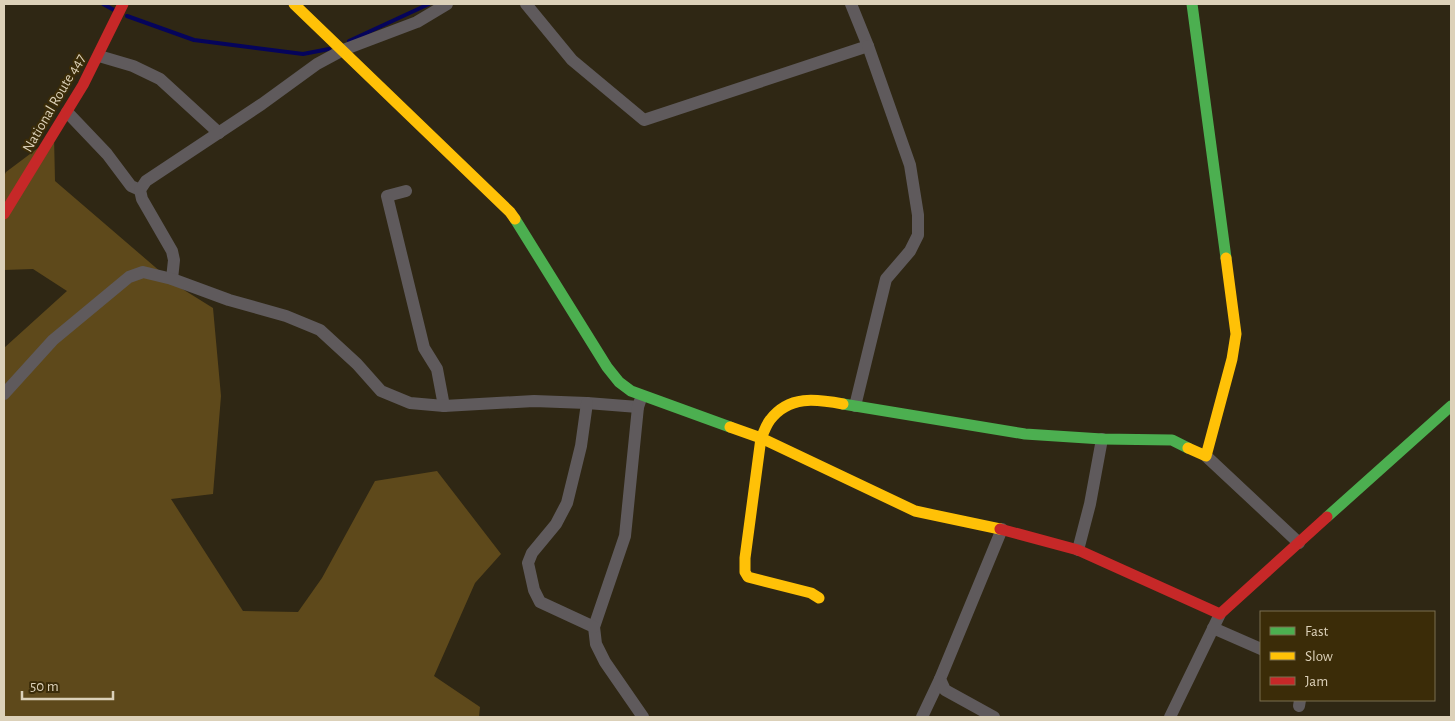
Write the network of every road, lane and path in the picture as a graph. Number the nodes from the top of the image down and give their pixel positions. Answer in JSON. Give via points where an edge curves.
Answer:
{"nodes":[{"id":1,"x":123,"y":4,"type":"edge"},
{"id":2,"x":294,"y":4,"type":"edge"},
{"id":3,"x":447,"y":4,"type":"edge"},
{"id":4,"x":526,"y":4,"type":"edge"},
{"id":5,"x":851,"y":4,"type":"edge"},
{"id":6,"x":1192,"y":4,"type":"edge"},
{"id":7,"x":868,"y":46,"type":"junction"},
{"id":8,"x":343,"y":50,"type":"junction"},
{"id":9,"x":99,"y":56,"type":"junction"},
{"id":10,"x":67,"y":112,"type":"junction"},
{"id":11,"x":218,"y":132,"type":"junction"},
{"id":12,"x":140,"y":190,"type":"junction"},
{"id":13,"x":406,"y":191,"type":"dead end"},
{"id":14,"x":4,"y":214,"type":"edge"},
{"id":15,"x":172,"y":279,"type":"junction"},
{"id":16,"x":4,"y":394,"type":"edge"},
{"id":17,"x":587,"y":402,"type":"junction"},
{"id":18,"x":640,"y":402,"type":"junction"},
{"id":19,"x":444,"y":406,"type":"junction"},
{"id":20,"x":855,"y":406,"type":"junction"},
{"id":21,"x":1451,"y":406,"type":"edge"},
{"id":22,"x":761,"y":438,"type":"junction"},
{"id":23,"x":1102,"y":439,"type":"junction"},
{"id":24,"x":1206,"y":456,"type":"junction"},
{"id":25,"x":1002,"y":529,"type":"junction"},
{"id":26,"x":1299,"y":543,"type":"junction"},
{"id":27,"x":1078,"y":550,"type":"junction"},
{"id":28,"x":818,"y":598,"type":"dead end"},
{"id":29,"x":1220,"y":614,"type":"junction"},
{"id":30,"x":594,"y":627,"type":"junction"},
{"id":31,"x":1213,"y":628,"type":"junction"},
{"id":32,"x":1260,"y":649,"type":"edge"},
{"id":33,"x":940,"y":679,"type":"junction"},
{"id":34,"x":643,"y":717,"type":"edge"},
{"id":35,"x":922,"y":717,"type":"edge"},
{"id":36,"x":994,"y":717,"type":"edge"},
{"id":37,"x":1170,"y":717,"type":"edge"}],
"edges":[{"from":1,"to":9,"type":"main road","name":"National Route 447"},
{"from":2,"to":8,"type":"main road"},
{"from":3,"to":8,"type":"street","via":[[417,22]]},
{"from":4,"to":7,"type":"street","via":[[572,60],[644,120]]},
{"from":5,"to":7,"type":"street"},
{"from":6,"to":24,"type":"main road","via":[[1236,334]]},
{"from":7,"to":20,"type":"street","via":[[910,166],[918,235],[910,251],[886,278]]},
{"from":8,"to":11,"type":"street","via":[[316,64]]},
{"from":8,"to":18,"type":"main road","via":[[510,212],[580,325],[623,385]]},
{"from":9,"to":10,"type":"main road","name":"National Route 447"},
{"from":9,"to":11,"type":"street","via":[[133,66],[160,79]]},
{"from":10,"to":12,"type":"street","via":[[107,154],[131,186]]},
{"from":10,"to":14,"type":"main road","name":"National Route 447"},
{"from":11,"to":12,"type":"street","via":[[146,181]]},
{"from":12,"to":15,"type":"street","via":[[172,252]]},
{"from":13,"to":19,"type":"street","via":[[387,196],[424,348],[437,369]]},
{"from":15,"to":16,"type":"street","via":[[144,272],[129,277],[52,340]]},
{"from":15,"to":19,"type":"street","via":[[320,330],[357,364],[381,392],[410,403]]},
{"from":17,"to":18,"type":"street"},
{"from":17,"to":19,"type":"street"},
{"from":17,"to":30,"type":"street","via":[[581,446],[567,503],[528,563],[540,602]]},
{"from":18,"to":22,"type":"main road","via":[[658,400]]},
{"from":18,"to":30,"type":"street","via":[[625,536]]},
{"from":20,"to":22,"type":"main road","via":[[800,401],[786,406],[770,420]]},
{"from":20,"to":23,"type":"main road","via":[[1025,434]]},
{"from":21,"to":26,"type":"main road"},
{"from":22,"to":25,"type":"main road","via":[[915,512]]},
{"from":22,"to":28,"type":"main road","via":[[745,572],[748,577],[811,593]]},
{"from":23,"to":24,"type":"main road","via":[[1172,440]]},
{"from":23,"to":27,"type":"street"},
{"from":24,"to":26,"type":"street"},
{"from":25,"to":27,"type":"main road"},
{"from":25,"to":33,"type":"street"},
{"from":26,"to":29,"type":"main road"},
{"from":27,"to":29,"type":"main road"},
{"from":29,"to":31,"type":"street"},
{"from":30,"to":34,"type":"street","via":[[596,644],[605,662]]},
{"from":31,"to":32,"type":"street"},
{"from":31,"to":37,"type":"street"},
{"from":33,"to":35,"type":"street"},
{"from":33,"to":36,"type":"street","via":[[946,690]]}]}
